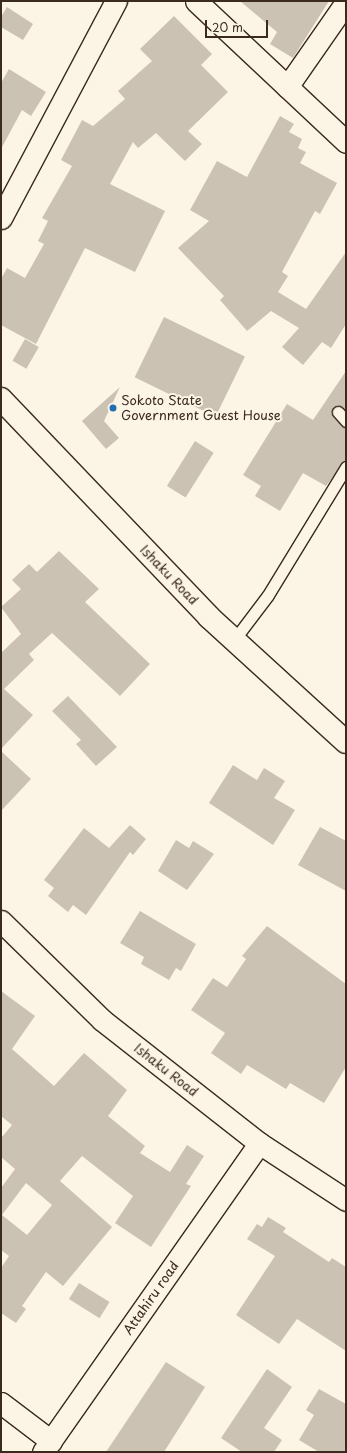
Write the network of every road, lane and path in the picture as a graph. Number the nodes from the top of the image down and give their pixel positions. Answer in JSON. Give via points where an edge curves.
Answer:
{"nodes":[{"id":1,"x":116,"y":1,"type":"edge"},
{"id":2,"x":196,"y":1,"type":"edge"},
{"id":3,"x":346,"y":2,"type":"edge"},
{"id":4,"x":288,"y":87,"type":"junction"},
{"id":5,"x":346,"y":142,"type":"edge"},
{"id":6,"x":1,"y":218,"type":"edge"},
{"id":7,"x":1,"y":399,"type":"edge"},
{"id":8,"x":338,"y":412,"type":"dead end"},
{"id":9,"x":346,"y":421,"type":"edge"},
{"id":10,"x":346,"y":467,"type":"edge"},
{"id":11,"x":234,"y":640,"type":"junction"},
{"id":12,"x":346,"y":742,"type":"edge"},
{"id":13,"x":1,"y":921,"type":"edge"},
{"id":14,"x":259,"y":1143,"type":"junction"},
{"id":15,"x":346,"y":1200,"type":"edge"},
{"id":16,"x":1,"y":1403,"type":"edge"},
{"id":17,"x":47,"y":1447,"type":"edge"}],
"edges":[{"from":1,"to":6,"type":"street"},
{"from":2,"to":4,"type":"street"},
{"from":3,"to":4,"type":"street"},
{"from":4,"to":5,"type":"street"},
{"from":7,"to":11,"type":"street","name":"Ishaku Road"},
{"from":8,"to":9,"type":"lane"},
{"from":10,"to":11,"type":"lane","via":[[268,595]]},
{"from":11,"to":12,"type":"street","name":"Ishaku Road"},
{"from":13,"to":14,"type":"street","name":"Ishaku Road","via":[[102,1020]]},
{"from":14,"to":15,"type":"street","name":"Ishaku Road"},
{"from":14,"to":17,"type":"street","name":"Attahiru road"},
{"from":16,"to":17,"type":"street"}]}
